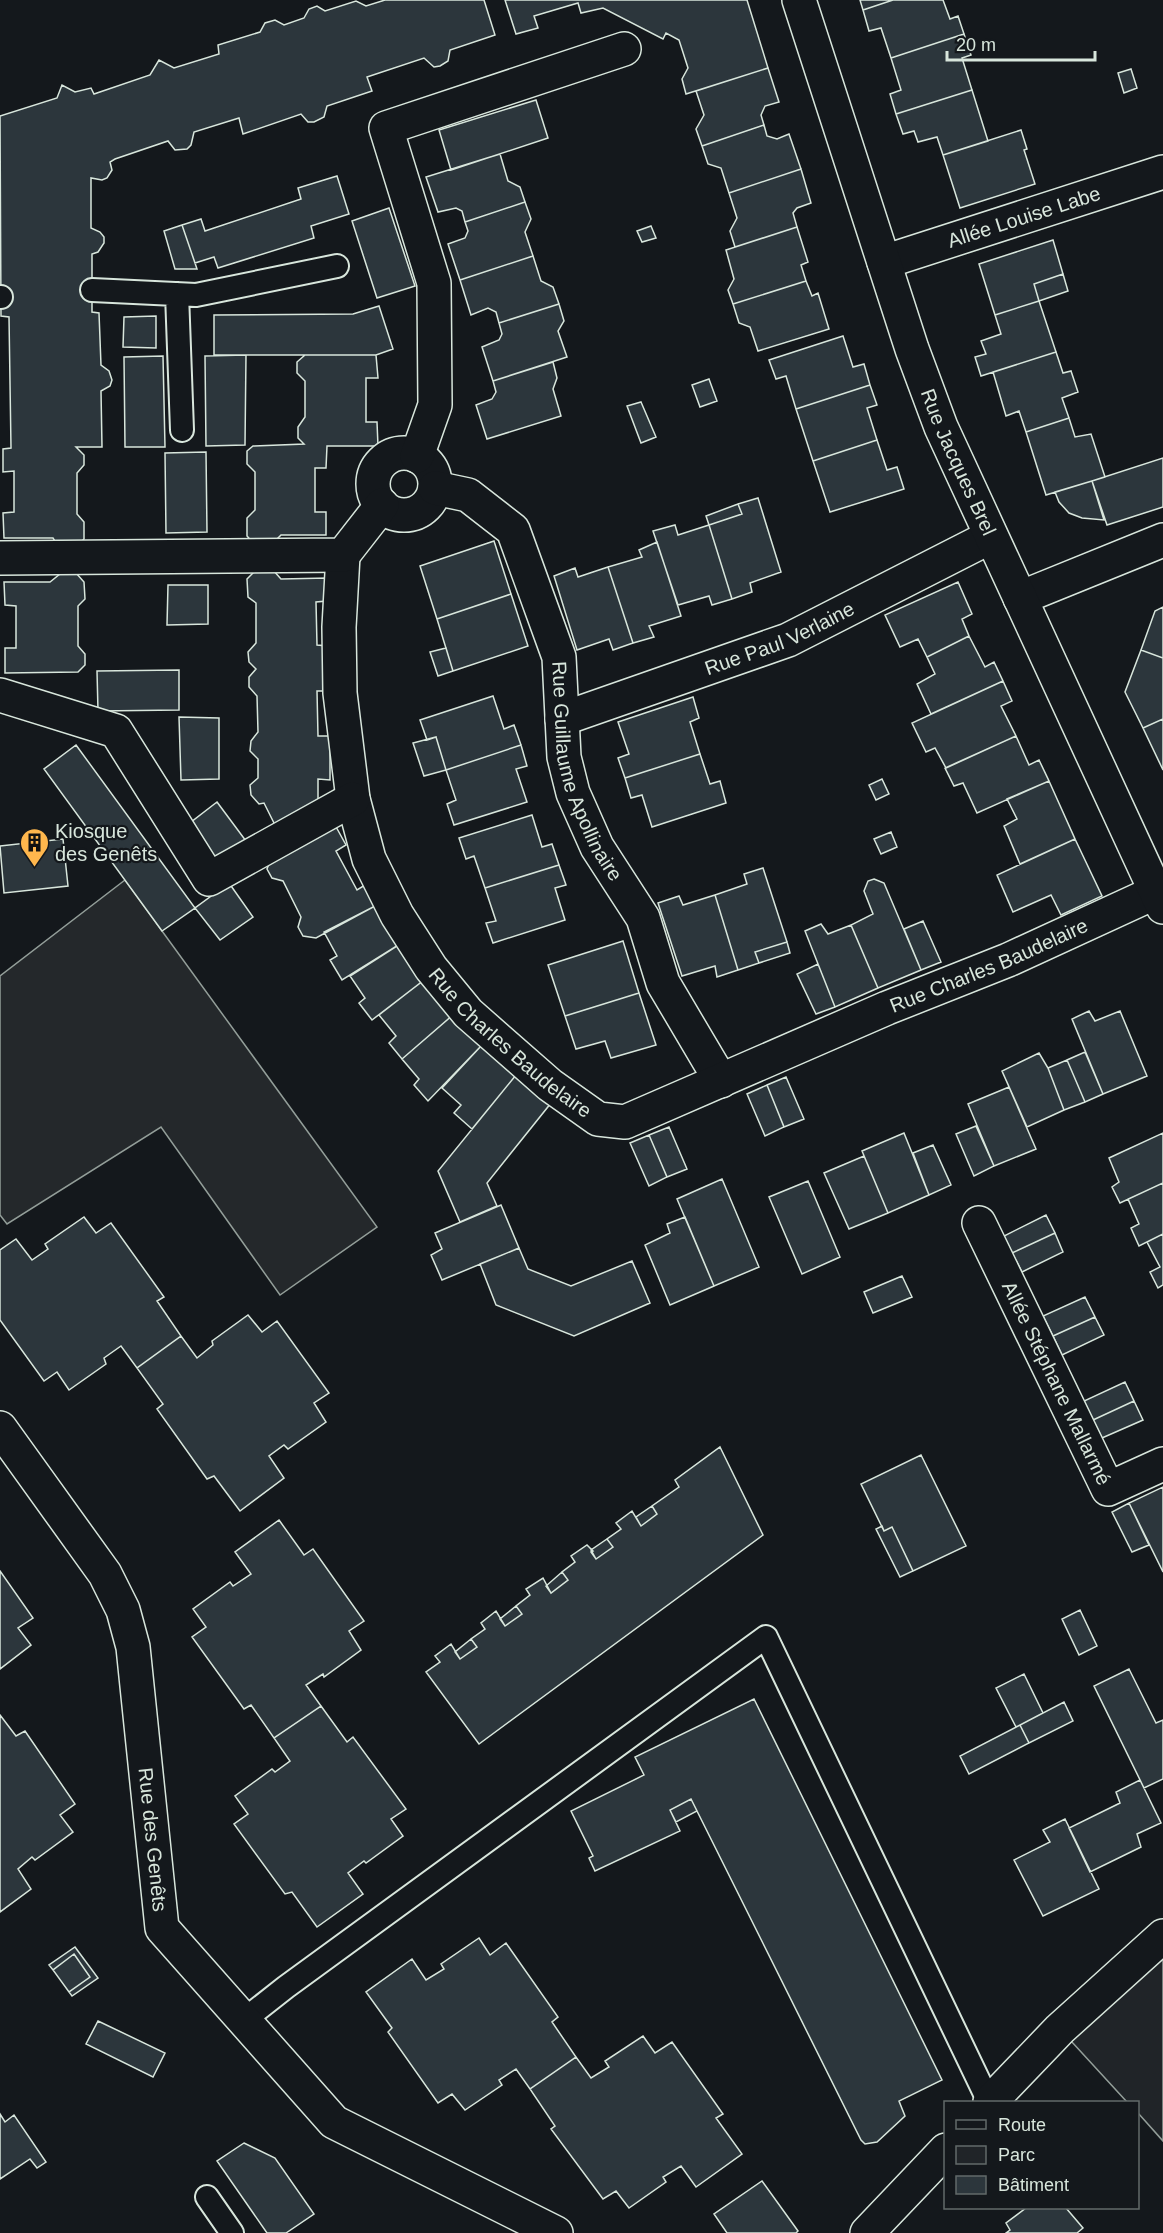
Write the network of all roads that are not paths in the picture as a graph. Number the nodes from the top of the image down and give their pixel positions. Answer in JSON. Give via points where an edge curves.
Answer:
{"nodes":[{"id":1,"x":799,"y":0,"type":"edge"},
{"id":2,"x":624,"y":49,"type":"dead end"},
{"id":3,"x":1163,"y":172,"type":"edge"},
{"id":4,"x":884,"y":262,"type":"junction"},
{"id":5,"x":337,"y":266,"type":"dead end"},
{"id":6,"x":92,"y":290,"type":"dead end"},
{"id":7,"x":177,"y":294,"type":"junction"},
{"id":8,"x":182,"y":430,"type":"dead end"},
{"id":9,"x":417,"y":456,"type":"junction"},
{"id":10,"x":435,"y":488,"type":"junction"},
{"id":11,"x":382,"y":505,"type":"junction"},
{"id":12,"x":990,"y":537,"type":"junction"},
{"id":13,"x":1163,"y":540,"type":"edge"},
{"id":14,"x":343,"y":555,"type":"junction"},
{"id":15,"x":0,"y":558,"type":"edge"},
{"id":16,"x":1020,"y":598,"type":"junction"},
{"id":17,"x":0,"y":694,"type":"edge"},
{"id":18,"x":561,"y":719,"type":"junction"},
{"id":19,"x":353,"y":799,"type":"junction"},
{"id":20,"x":1159,"y":900,"type":"edge"},
{"id":21,"x":721,"y":1081,"type":"junction"},
{"id":22,"x":979,"y":1223,"type":"dead end"},
{"id":23,"x":0,"y":1428,"type":"edge"},
{"id":24,"x":1163,"y":1464,"type":"edge"},
{"id":25,"x":1163,"y":1936,"type":"edge"},
{"id":26,"x":244,"y":2020,"type":"junction"},
{"id":27,"x":989,"y":2101,"type":"edge"},
{"id":28,"x":992,"y":2101,"type":"edge"},
{"id":29,"x":944,"y":2151,"type":"edge"},
{"id":30,"x":207,"y":2197,"type":"dead end"},
{"id":31,"x":232,"y":2233,"type":"edge"},
{"id":32,"x":556,"y":2233,"type":"edge"},
{"id":33,"x":867,"y":2233,"type":"edge"}],
"edges":[{"from":1,"to":4,"type":"street","name":"Rue Jacques Brel"},
{"from":2,"to":9,"type":"street","via":[[386,128],[434,283],[435,405]]},
{"from":3,"to":4,"type":"street","name":"Allée Louise Labe"},
{"from":4,"to":12,"type":"street","name":"Rue Jacques Brel","via":[[941,427]]},
{"from":5,"to":7,"type":"lane","via":[[195,295]]},
{"from":6,"to":7,"type":"lane"},
{"from":7,"to":8,"type":"lane"},
{"from":9,"to":10,"type":"street","via":[[431,469]]},
{"from":9,"to":11,"type":"street","via":[[396,454],[379,467],[373,486]]},
{"from":10,"to":11,"type":"street","via":[[427,506],[419,512],[390,512]]},
{"from":10,"to":18,"type":"street","name":"Rue Guillaume Apollinaire","via":[[468,495],[513,530],[559,657]]},
{"from":11,"to":14,"type":"street"},
{"from":12,"to":16,"type":"street","name":"Rue Jacques Brel"},
{"from":12,"to":18,"type":"street","name":"Rue Paul Verlaine","via":[[788,640]]},
{"from":13,"to":16,"type":"street"},
{"from":14,"to":15,"type":"street"},
{"from":14,"to":19,"type":"street","name":"Rue Charles Baudelaire","via":[[340,693]]},
{"from":16,"to":20,"type":"street","name":"Rue Jacques Brel"},
{"from":17,"to":19,"type":"street","via":[[116,731],[208,879]]},
{"from":18,"to":21,"type":"street","name":"Rue Guillaume Apollinaire","via":[[564,757],[573,793],[597,847],[643,918],[663,983]]},
{"from":19,"to":21,"type":"street","name":"Rue Charles Baudelaire","via":[[369,859],[431,968],[468,1013],[550,1085],[598,1119],[625,1122]]},
{"from":20,"to":21,"type":"street","name":"Rue Charles Baudelaire","via":[[887,1008]]},
{"from":22,"to":24,"type":"street","name":"Allée Stéphane Mallarmé","via":[[1108,1489]]},
{"from":23,"to":26,"type":"street","name":"Rue des Genêts","via":[[105,1574],[123,1610],[133,1647],[162,1928]]},
{"from":25,"to":28,"type":"street","via":[[1060,2030]]},
{"from":26,"to":27,"type":"lane","via":[[766,1637]]},
{"from":26,"to":32,"type":"street","name":"Rue des Genêts","via":[[334,2122]]},
{"from":29,"to":33,"type":"street"},
{"from":30,"to":31,"type":"lane"}]}
